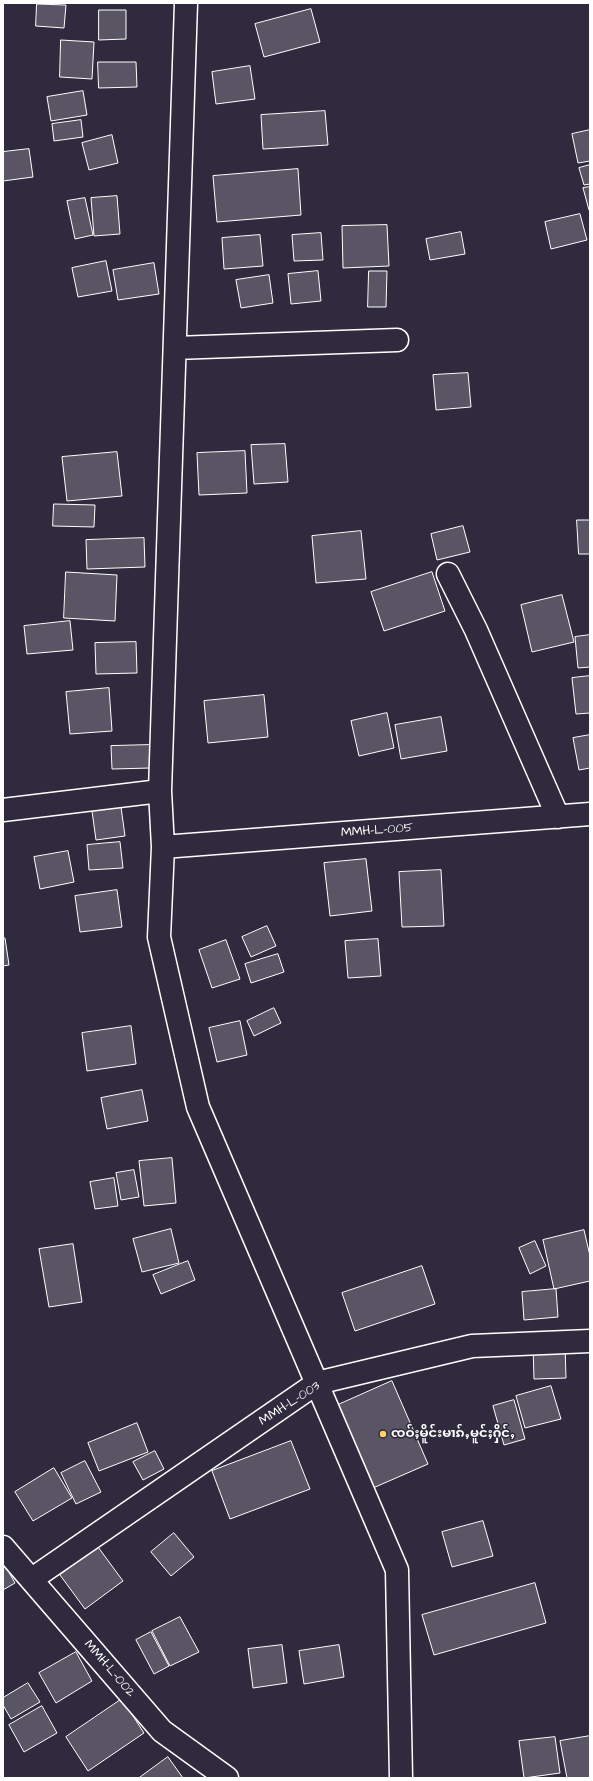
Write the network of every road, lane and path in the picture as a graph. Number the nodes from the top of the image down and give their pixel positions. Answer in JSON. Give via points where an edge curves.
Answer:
{"nodes":[{"id":1,"x":186,"y":3,"type":"edge"},
{"id":2,"x":397,"y":340,"type":"dead end"},
{"id":3,"x":175,"y":348,"type":"junction"},
{"id":4,"x":448,"y":574,"type":"dead end"},
{"id":5,"x":160,"y":791,"type":"junction"},
{"id":6,"x":3,"y":810,"type":"edge"},
{"id":7,"x":590,"y":814,"type":"edge"},
{"id":8,"x":558,"y":817,"type":"junction"},
{"id":9,"x":163,"y":847,"type":"junction"},
{"id":10,"x":590,"y":1341,"type":"edge"},
{"id":11,"x":317,"y":1384,"type":"junction"},
{"id":12,"x":3,"y":1547,"type":"edge"},
{"id":13,"x":32,"y":1579,"type":"junction"},
{"id":14,"x":227,"y":1778,"type":"edge"},
{"id":15,"x":401,"y":1778,"type":"edge"}],
"edges":[{"from":1,"to":3,"type":"street"},
{"from":2,"to":3,"type":"street"},
{"from":3,"to":5,"type":"street"},
{"from":4,"to":8,"type":"street","via":[[476,630]]},
{"from":5,"to":6,"type":"street"},
{"from":5,"to":9,"type":"street"},
{"from":7,"to":8,"type":"street","name":"MMH-L-005"},
{"from":8,"to":9,"type":"street","name":"MMH-L-005"},
{"from":9,"to":11,"type":"street","via":[[158,937],[198,1107]]},
{"from":10,"to":11,"type":"street","name":"MMH-L-003","via":[[472,1346]]},
{"from":11,"to":13,"type":"street","name":"MMH-L-003"},
{"from":11,"to":15,"type":"street","via":[[397,1570]]},
{"from":12,"to":13,"type":"street","name":"MMH-L-002"},
{"from":13,"to":14,"type":"street","name":"MMH-L-002","via":[[162,1731]]}]}
